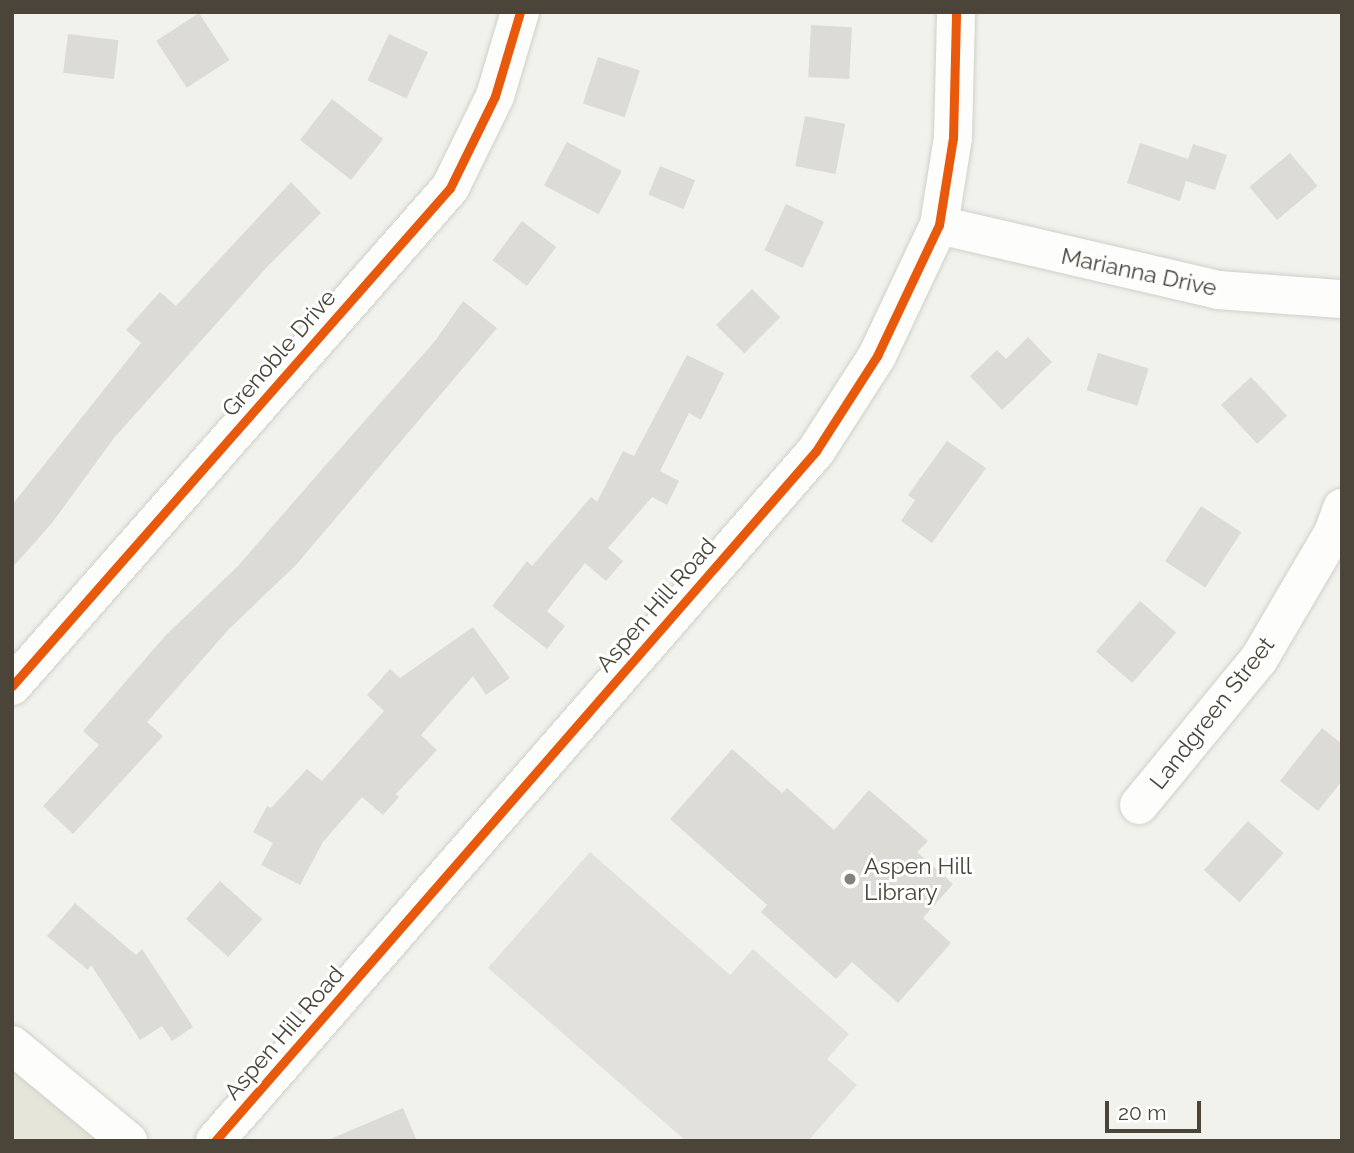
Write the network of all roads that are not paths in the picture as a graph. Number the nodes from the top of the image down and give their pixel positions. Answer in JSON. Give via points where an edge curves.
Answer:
{"nodes":[{"id":1,"x":520,"y":12,"type":"edge"},
{"id":2,"x":956,"y":12,"type":"edge"},
{"id":3,"x":939,"y":225,"type":"junction"},
{"id":4,"x":1342,"y":299,"type":"edge"},
{"id":5,"x":1342,"y":508,"type":"edge"},
{"id":6,"x":12,"y":686,"type":"edge"},
{"id":7,"x":1139,"y":805,"type":"dead end"},
{"id":8,"x":12,"y":1045,"type":"edge"},
{"id":9,"x":128,"y":1141,"type":"edge"},
{"id":10,"x":215,"y":1141,"type":"edge"}],
"edges":[{"from":1,"to":6,"type":"street","name":"Grenoble Drive","via":[[495,96],[450,188]]},
{"from":2,"to":3,"type":"street","name":"Aspen Hill Road","via":[[953,138]]},
{"from":3,"to":4,"type":"street","name":"Marianna Drive","via":[[1218,290]]},
{"from":3,"to":10,"type":"street","name":"Aspen Hill Road","via":[[877,356],[816,451]]},
{"from":5,"to":7,"type":"street","name":"Landgreen Street","via":[[1333,533],[1259,659]]},
{"from":8,"to":9,"type":"street"}]}
